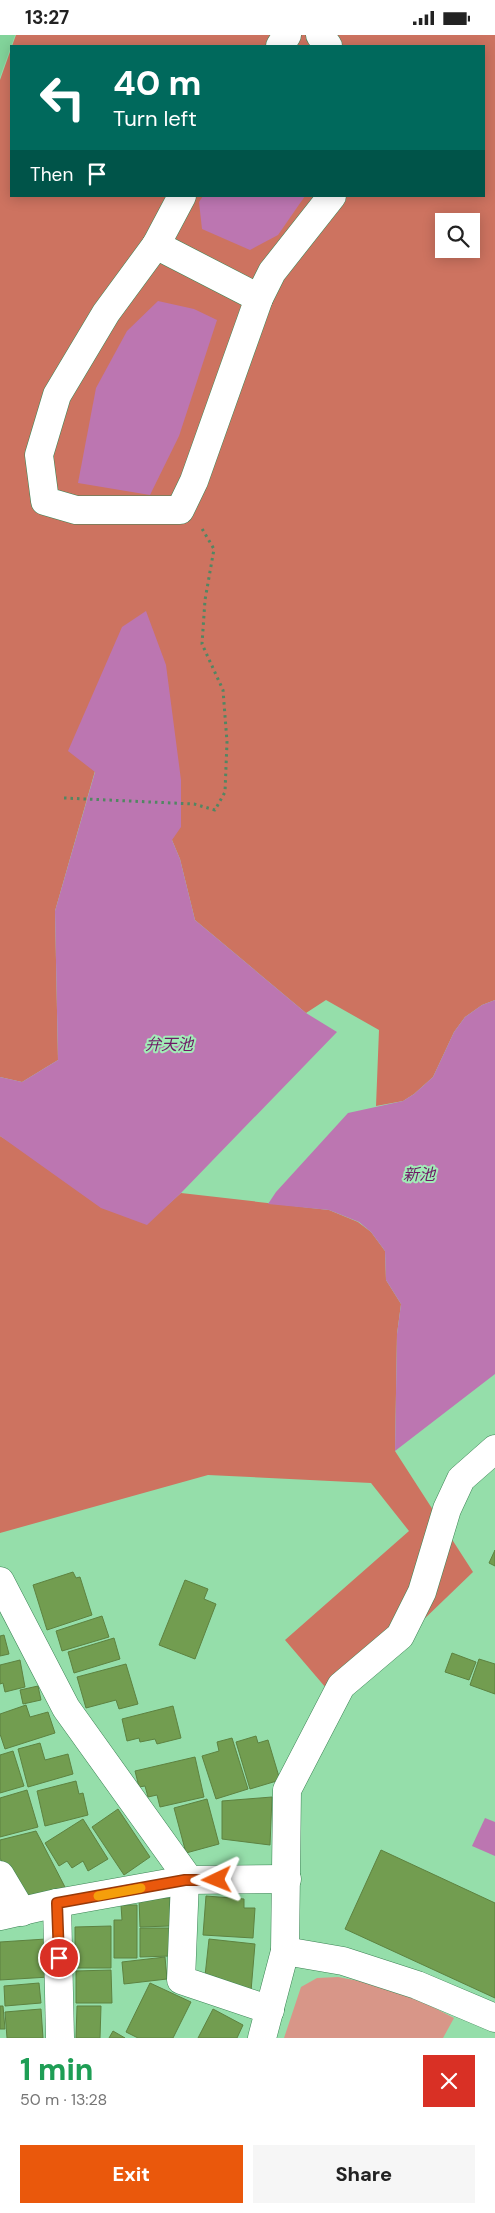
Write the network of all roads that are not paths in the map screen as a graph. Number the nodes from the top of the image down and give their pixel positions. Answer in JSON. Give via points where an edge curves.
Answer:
{"nodes":[{"id":1,"x":181,"y":197,"type":"edge"},
{"id":2,"x":331,"y":197,"type":"edge"},
{"id":3,"x":156,"y":245,"type":"junction"},
{"id":4,"x":259,"y":297,"type":"junction"},
{"id":5,"x":495,"y":1449,"type":"edge"},
{"id":6,"x":0,"y":1581,"type":"edge"},
{"id":7,"x":0,"y":1875,"type":"edge"},
{"id":8,"x":287,"y":1879,"type":"junction"},
{"id":9,"x":187,"y":1880,"type":"junction"},
{"id":10,"x":57,"y":1903,"type":"junction"},
{"id":11,"x":11,"y":1914,"type":"edge"},
{"id":12,"x":285,"y":1951,"type":"junction"},
{"id":13,"x":270,"y":2010,"type":"junction"},
{"id":14,"x":495,"y":2018,"type":"edge"},
{"id":15,"x":60,"y":2038,"type":"edge"},
{"id":16,"x":262,"y":2038,"type":"edge"}],
"edges":[{"from":1,"to":3,"type":"street"},
{"from":2,"to":4,"type":"street","via":[[272,272]]},
{"from":3,"to":4,"type":"street"},
{"from":3,"to":4,"type":"street","via":[[106,313],[57,395],[39,455],[44,501],[76,510],[180,510],[194,481]]},
{"from":5,"to":8,"type":"street","via":[[461,1479],[447,1509],[422,1592],[400,1636],[342,1686],[287,1790]]},
{"from":6,"to":9,"type":"street","via":[[66,1709]]},
{"from":7,"to":11,"type":"street"},
{"from":8,"to":9,"type":"street"},
{"from":8,"to":12,"type":"street"},
{"from":9,"to":10,"type":"street"},
{"from":9,"to":13,"type":"street","via":[[181,1980]]},
{"from":10,"to":11,"type":"street"},
{"from":10,"to":15,"type":"street"},
{"from":12,"to":13,"type":"street"},
{"from":12,"to":14,"type":"street","via":[[343,1961],[417,1985]]},
{"from":13,"to":16,"type":"street"}]}
